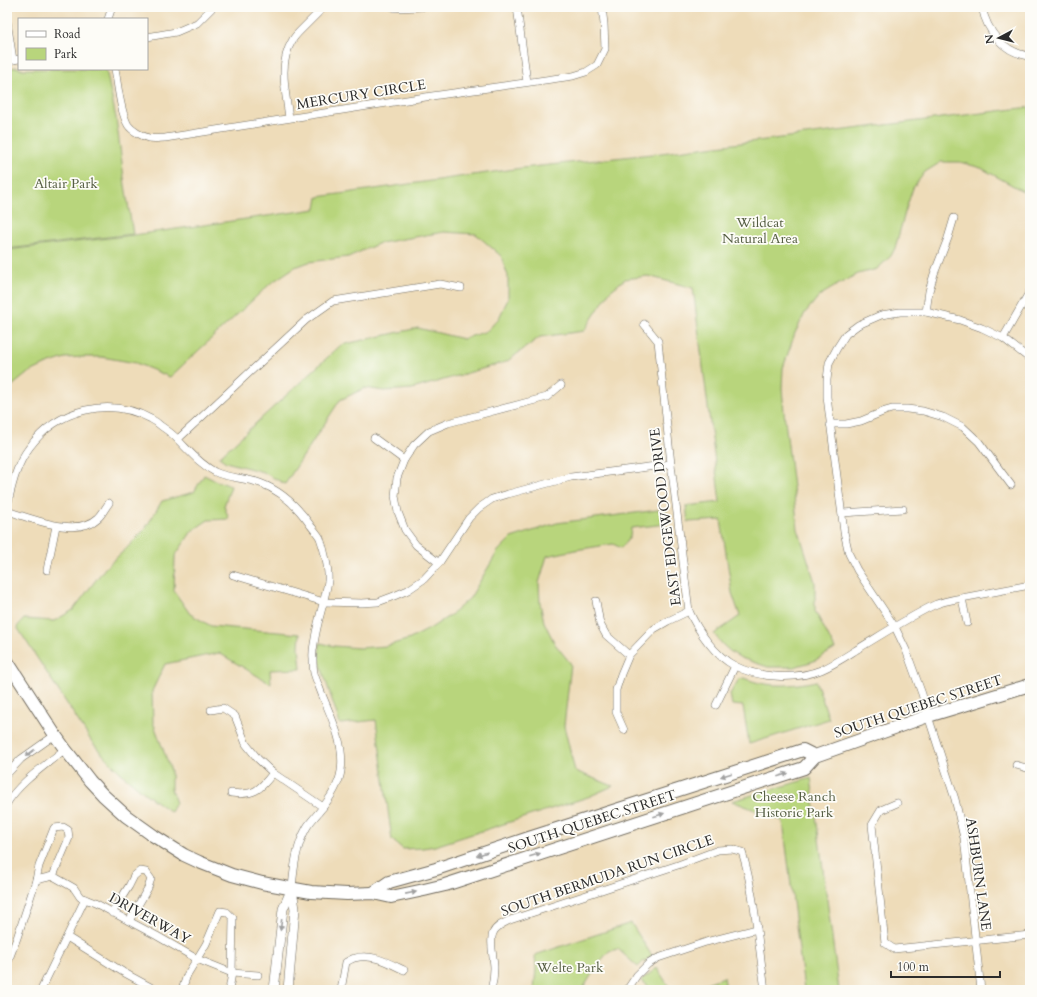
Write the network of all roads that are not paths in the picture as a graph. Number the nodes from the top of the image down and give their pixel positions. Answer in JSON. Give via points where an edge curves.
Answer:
{"nodes":[{"id":1,"x":112,"y":7,"type":"edge"},
{"id":2,"x":213,"y":7,"type":"edge"},
{"id":3,"x":324,"y":7,"type":"edge"},
{"id":4,"x":392,"y":7,"type":"edge"},
{"id":5,"x":422,"y":7,"type":"edge"},
{"id":6,"x":517,"y":7,"type":"edge"},
{"id":7,"x":602,"y":7,"type":"edge"},
{"id":8,"x":982,"y":7,"type":"edge"},
{"id":9,"x":108,"y":18,"type":"edge"},
{"id":10,"x":7,"y":21,"type":"edge"},
{"id":11,"x":148,"y":37,"type":"edge"},
{"id":12,"x":1030,"y":56,"type":"edge"},
{"id":13,"x":13,"y":60,"type":"edge"},
{"id":14,"x":115,"y":70,"type":"edge"},
{"id":15,"x":526,"y":82,"type":"junction"},
{"id":16,"x":290,"y":118,"type":"junction"},
{"id":17,"x":954,"y":218,"type":"dead end"},
{"id":18,"x":461,"y":288,"type":"dead end"},
{"id":19,"x":1030,"y":291,"type":"edge"},
{"id":20,"x":926,"y":312,"type":"junction"},
{"id":21,"x":644,"y":324,"type":"dead end"},
{"id":22,"x":1003,"y":338,"type":"junction"},
{"id":23,"x":1030,"y":359,"type":"edge"},
{"id":24,"x":561,"y":385,"type":"dead end"},
{"id":25,"x":830,"y":424,"type":"junction"},
{"id":26,"x":374,"y":438,"type":"dead end"},
{"id":27,"x":178,"y":439,"type":"junction"},
{"id":28,"x":404,"y":460,"type":"junction"},
{"id":29,"x":671,"y":464,"type":"junction"},
{"id":30,"x":1011,"y":485,"type":"dead end"},
{"id":31,"x":109,"y":503,"type":"dead end"},
{"id":32,"x":7,"y":506,"type":"edge"},
{"id":33,"x":903,"y":509,"type":"dead end"},
{"id":34,"x":7,"y":510,"type":"edge"},
{"id":35,"x":842,"y":513,"type":"junction"},
{"id":36,"x":56,"y":526,"type":"junction"},
{"id":37,"x":439,"y":563,"type":"junction"},
{"id":38,"x":47,"y":570,"type":"dead end"},
{"id":39,"x":233,"y":575,"type":"dead end"},
{"id":40,"x":1030,"y":585,"type":"edge"},
{"id":41,"x":962,"y":598,"type":"junction"},
{"id":42,"x":596,"y":601,"type":"dead end"},
{"id":43,"x":324,"y":602,"type":"junction"},
{"id":44,"x":689,"y":611,"type":"junction"},
{"id":45,"x":967,"y":623,"type":"dead end"},
{"id":46,"x":895,"y":627,"type":"junction"},
{"id":47,"x":629,"y":655,"type":"junction"},
{"id":48,"x":7,"y":661,"type":"edge"},
{"id":49,"x":735,"y":666,"type":"junction"},
{"id":50,"x":1030,"y":685,"type":"edge"},
{"id":51,"x":716,"y":705,"type":"dead end"},
{"id":52,"x":211,"y":710,"type":"dead end"},
{"id":53,"x":928,"y":716,"type":"junction"},
{"id":54,"x":624,"y":730,"type":"dead end"},
{"id":55,"x":55,"y":735,"type":"junction"},
{"id":56,"x":65,"y":749,"type":"junction"},
{"id":57,"x":815,"y":756,"type":"junction"},
{"id":58,"x":1016,"y":765,"type":"dead end"},
{"id":59,"x":1030,"y":769,"type":"edge"},
{"id":60,"x":273,"y":773,"type":"junction"},
{"id":61,"x":7,"y":774,"type":"edge"},
{"id":62,"x":231,"y":793,"type":"dead end"},
{"id":63,"x":7,"y":803,"type":"edge"},
{"id":64,"x":897,"y":803,"type":"dead end"},
{"id":65,"x":323,"y":807,"type":"junction"},
{"id":66,"x":53,"y":876,"type":"junction"},
{"id":67,"x":36,"y":880,"type":"junction"},
{"id":68,"x":292,"y":888,"type":"junction"},
{"id":69,"x":373,"y":893,"type":"junction"},
{"id":70,"x":86,"y":900,"type":"junction"},
{"id":71,"x":112,"y":912,"type":"junction"},
{"id":72,"x":128,"y":921,"type":"junction"},
{"id":73,"x":757,"y":929,"type":"junction"},
{"id":74,"x":1030,"y":935,"type":"edge"},
{"id":75,"x":67,"y":937,"type":"junction"},
{"id":76,"x":975,"y":940,"type":"junction"},
{"id":77,"x":197,"y":959,"type":"junction"},
{"id":78,"x":7,"y":964,"type":"edge"},
{"id":79,"x":404,"y":970,"type":"dead end"},
{"id":80,"x":232,"y":973,"type":"junction"},
{"id":81,"x":258,"y":975,"type":"dead end"},
{"id":82,"x":41,"y":990,"type":"edge"},
{"id":83,"x":156,"y":990,"type":"edge"},
{"id":84,"x":182,"y":990,"type":"edge"},
{"id":85,"x":229,"y":990,"type":"edge"},
{"id":86,"x":274,"y":990,"type":"edge"},
{"id":87,"x":288,"y":990,"type":"edge"},
{"id":88,"x":341,"y":990,"type":"edge"},
{"id":89,"x":491,"y":990,"type":"edge"},
{"id":90,"x":627,"y":990,"type":"edge"},
{"id":91,"x":765,"y":990,"type":"edge"},
{"id":92,"x":981,"y":990,"type":"edge"}],
"edges":[{"from":1,"to":9,"type":"street"},
{"from":2,"to":11,"type":"street","via":[[197,23],[176,32]]},
{"from":3,"to":16,"type":"street","via":[[292,40],[287,52],[284,76]]},
{"from":4,"to":5,"type":"street"},
{"from":6,"to":15,"type":"street"},
{"from":7,"to":15,"type":"street","name":"MERCURY CIRCLE","via":[[605,49],[597,65],[572,76]]},
{"from":8,"to":12,"type":"street","via":[[987,25],[997,40],[1008,49]]},
{"from":10,"to":13,"type":"street"},
{"from":14,"to":16,"type":"street","name":"MERCURY CIRCLE","via":[[123,111],[129,126],[150,138],[165,138]]},
{"from":15,"to":16,"type":"street","name":"MERCURY CIRCLE"},
{"from":17,"to":20,"type":"street","via":[[928,291]]},
{"from":18,"to":27,"type":"street","via":[[440,284],[333,301],[306,320]]},
{"from":19,"to":22,"type":"street"},
{"from":20,"to":22,"type":"street","name":"ASHBURN LANE","via":[[965,322]]},
{"from":20,"to":25,"type":"street","name":"ASHBURN LANE","via":[[900,312],[881,316],[858,325],[846,334],[829,363],[827,386]]},
{"from":21,"to":29,"type":"street","name":"EAST EDGEWOOD DRIVE","via":[[658,341]]},
{"from":22,"to":23,"type":"street","name":"ASHBURN LANE"},
{"from":24,"to":28,"type":"street","via":[[547,397],[448,423],[429,431],[414,445]]},
{"from":25,"to":30,"type":"street","via":[[861,421],[892,409],[923,411],[943,417],[963,427],[979,442]]},
{"from":25,"to":35,"type":"street","name":"ASHBURN LANE"},
{"from":26,"to":28,"type":"street"},
{"from":27,"to":32,"type":"street","via":[[153,419],[133,411],[93,408],[76,412],[61,418],[29,448],[15,474]]},
{"from":27,"to":43,"type":"street","via":[[190,453],[216,472],[260,483],[280,493],[296,507],[319,538],[325,558],[328,579]]},
{"from":28,"to":37,"type":"street","via":[[397,478],[395,496],[398,512],[416,545]]},
{"from":29,"to":37,"type":"street","via":[[571,477],[492,499],[469,518]]},
{"from":29,"to":44,"type":"street","name":"EAST EDGEWOOD DRIVE"},
{"from":31,"to":36,"type":"street","via":[[99,518],[88,525]]},
{"from":33,"to":35,"type":"street"},
{"from":34,"to":36,"type":"street"},
{"from":35,"to":46,"type":"street","name":"ASHBURN LANE","via":[[849,554]]},
{"from":36,"to":38,"type":"street"},
{"from":37,"to":43,"type":"street","via":[[424,579],[408,590],[378,602]]},
{"from":39,"to":43,"type":"street"},
{"from":40,"to":41,"type":"street","name":"EAST EDGEWOOD DRIVE"},
{"from":41,"to":45,"type":"street"},
{"from":41,"to":46,"type":"street","name":"EAST EDGEWOOD DRIVE","via":[[933,605]]},
{"from":42,"to":47,"type":"street","via":[[600,624],[606,636]]},
{"from":43,"to":65,"type":"street","via":[[312,655],[315,675],[342,753],[341,772],[335,791]]},
{"from":44,"to":47,"type":"street","via":[[654,629]]},
{"from":44,"to":49,"type":"street","name":"EAST EDGEWOOD DRIVE","via":[[705,638],[719,654]]},
{"from":46,"to":49,"type":"street","name":"EAST EDGEWOOD DRIVE","via":[[821,670],[786,676],[768,676]]},
{"from":46,"to":53,"type":"street","name":"ASHBURN LANE","via":[[906,650]]},
{"from":47,"to":54,"type":"street","via":[[616,690],[616,712]]},
{"from":48,"to":55,"type":"main road","name":"SOUTH QUEBEC STREET"},
{"from":49,"to":51,"type":"street"},
{"from":50,"to":53,"type":"main road","name":"SOUTH QUEBEC STREET"},
{"from":52,"to":60,"type":"street","via":[[223,708],[235,716],[246,744]]},
{"from":53,"to":57,"type":"main road","name":"SOUTH QUEBEC STREET"},
{"from":53,"to":76,"type":"street","name":"ASHBURN LANE","via":[[955,799],[964,838]]},
{"from":55,"to":56,"type":"main road","name":"SOUTH QUEBEC STREET"},
{"from":55,"to":61,"type":"street","one_way":true,"via":[[21,759]]},
{"from":56,"to":63,"type":"street","via":[[29,778]]},
{"from":56,"to":68,"type":"main road","name":"SOUTH QUEBEC STREET","via":[[90,781],[114,805],[168,846],[232,875]]},
{"from":57,"to":69,"type":"main road","name":"SOUTH QUEBEC STREET","one_way":true,"via":[[803,750],[389,882]]},
{"from":69,"to":57,"type":"main road","name":"SOUTH QUEBEC STREET","one_way":true,"via":[[391,897],[445,885],[804,768]]},
{"from":58,"to":59,"type":"street"},
{"from":60,"to":62,"type":"street","via":[[256,792],[243,795]]},
{"from":60,"to":65,"type":"street"},
{"from":64,"to":76,"type":"street","via":[[881,810],[872,825],[885,942],[894,949]]},
{"from":65,"to":68,"type":"street","via":[[302,837]]},
{"from":66,"to":67,"type":"street"},
{"from":66,"to":67,"type":"street","via":[[69,838],[68,830],[63,827],[54,828]]},
{"from":66,"to":70,"type":"street","name":"DRIVERWAY","via":[[74,888],[80,897]]},
{"from":67,"to":78,"type":"street"},
{"from":68,"to":69,"type":"main road","name":"SOUTH QUEBEC STREET","via":[[333,894]]},
{"from":68,"to":86,"type":"street","one_way":true,"via":[[283,909]]},
{"from":68,"to":87,"type":"street","via":[[295,909]]},
{"from":70,"to":71,"type":"street","name":"DRIVERWAY"},
{"from":70,"to":75,"type":"street"},
{"from":71,"to":72,"type":"street","name":"DRIVERWAY"},
{"from":71,"to":72,"type":"street","via":[[134,876],[140,871],[146,872],[151,879],[148,888]]},
{"from":72,"to":77,"type":"street","name":"DRIVERWAY"},
{"from":73,"to":89,"type":"street","name":"SOUTH BERMUDA RUN CIRCLE","via":[[749,876],[742,852],[732,849],[718,850],[510,920],[499,926],[491,940],[494,970]]},
{"from":73,"to":90,"type":"street","via":[[658,958],[637,975]]},
{"from":73,"to":91,"type":"street"},
{"from":74,"to":76,"type":"street"},
{"from":75,"to":82,"type":"street"},
{"from":75,"to":83,"type":"street"},
{"from":76,"to":92,"type":"street","name":"ASHBURN LANE"},
{"from":77,"to":80,"type":"street","name":"DRIVERWAY"},
{"from":77,"to":80,"type":"street","via":[[220,911],[226,912],[233,918]]},
{"from":77,"to":84,"type":"street","via":[[187,975]]},
{"from":79,"to":88,"type":"street","via":[[385,961],[367,957],[355,958],[346,962]]},
{"from":80,"to":81,"type":"street","name":"DRIVERWAY"},
{"from":80,"to":85,"type":"street"}]}
